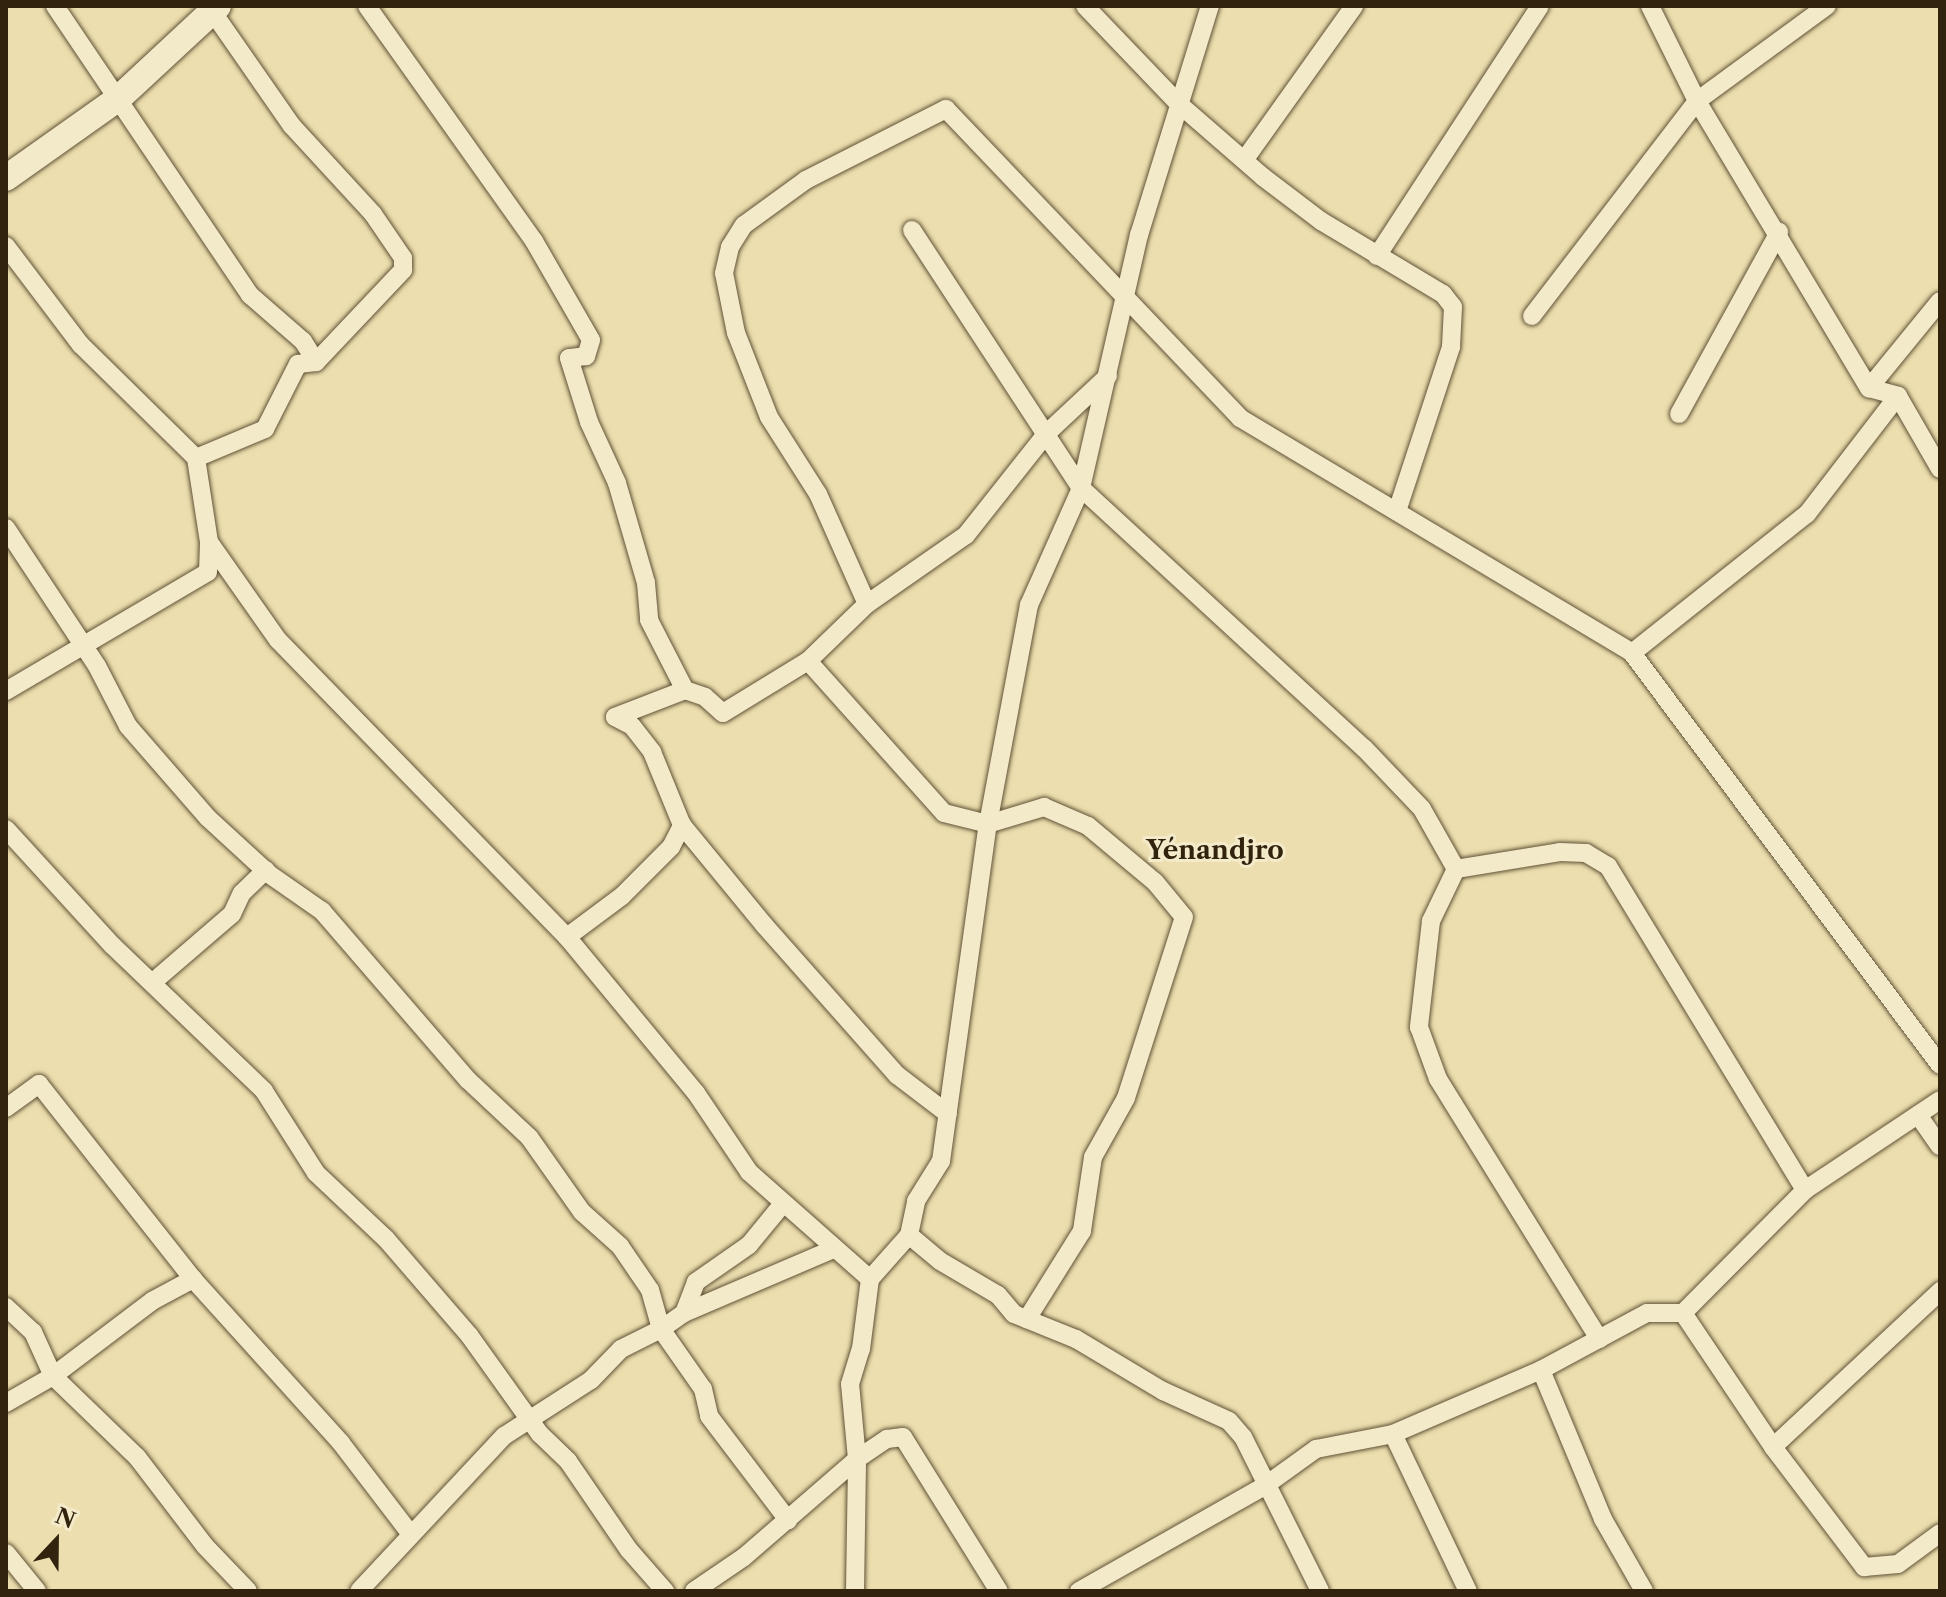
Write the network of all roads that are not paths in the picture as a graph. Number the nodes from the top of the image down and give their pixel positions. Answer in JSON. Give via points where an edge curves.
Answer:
{"nodes":[{"id":1,"x":55,"y":6,"type":"edge"},
{"id":2,"x":367,"y":6,"type":"edge"},
{"id":3,"x":1085,"y":6,"type":"edge"},
{"id":4,"x":1210,"y":6,"type":"edge"},
{"id":5,"x":1354,"y":6,"type":"edge"},
{"id":6,"x":1540,"y":6,"type":"edge"},
{"id":7,"x":1650,"y":6,"type":"edge"},
{"id":8,"x":1827,"y":6,"type":"edge"},
{"id":9,"x":215,"y":8,"type":"edge"},
{"id":10,"x":119,"y":98,"type":"junction"},
{"id":11,"x":1697,"y":101,"type":"junction"},
{"id":12,"x":1179,"y":104,"type":"junction"},
{"id":13,"x":1245,"y":159,"type":"junction"},
{"id":14,"x":9,"y":170,"type":"edge"},
{"id":15,"x":912,"y":230,"type":"dead end"},
{"id":16,"x":1779,"y":232,"type":"junction"},
{"id":17,"x":6,"y":246,"type":"edge"},
{"id":18,"x":1377,"y":256,"type":"junction"},
{"id":19,"x":1125,"y":291,"type":"junction"},
{"id":20,"x":1940,"y":301,"type":"edge"},
{"id":21,"x":1532,"y":316,"type":"dead end"},
{"id":22,"x":316,"y":362,"type":"junction"},
{"id":23,"x":1109,"y":375,"type":"junction"},
{"id":24,"x":1869,"y":388,"type":"junction"},
{"id":25,"x":1898,"y":396,"type":"junction"},
{"id":26,"x":1679,"y":414,"type":"dead end"},
{"id":27,"x":1046,"y":434,"type":"junction"},
{"id":28,"x":196,"y":458,"type":"junction"},
{"id":29,"x":1940,"y":469,"type":"edge"},
{"id":30,"x":1081,"y":488,"type":"junction"},
{"id":31,"x":1397,"y":511,"type":"junction"},
{"id":32,"x":6,"y":528,"type":"edge"},
{"id":33,"x":209,"y":542,"type":"junction"},
{"id":34,"x":867,"y":604,"type":"junction"},
{"id":35,"x":81,"y":643,"type":"junction"},
{"id":36,"x":1632,"y":653,"type":"junction"},
{"id":37,"x":808,"y":661,"type":"junction"},
{"id":38,"x":685,"y":690,"type":"junction"},
{"id":39,"x":6,"y":691,"type":"edge"},
{"id":40,"x":988,"y":824,"type":"junction"},
{"id":41,"x":682,"y":825,"type":"junction"},
{"id":42,"x":6,"y":829,"type":"edge"},
{"id":43,"x":1456,"y":869,"type":"junction"},
{"id":44,"x":266,"y":870,"type":"junction"},
{"id":45,"x":567,"y":937,"type":"junction"},
{"id":46,"x":153,"y":982,"type":"junction"},
{"id":47,"x":1940,"y":1065,"type":"edge"},
{"id":48,"x":1940,"y":1100,"type":"edge"},
{"id":49,"x":6,"y":1108,"type":"edge"},
{"id":50,"x":948,"y":1114,"type":"junction"},
{"id":51,"x":1918,"y":1115,"type":"junction"},
{"id":52,"x":1940,"y":1146,"type":"edge"},
{"id":53,"x":1805,"y":1190,"type":"junction"},
{"id":54,"x":781,"y":1206,"type":"junction"},
{"id":55,"x":909,"y":1235,"type":"junction"},
{"id":56,"x":833,"y":1249,"type":"junction"},
{"id":57,"x":193,"y":1279,"type":"junction"},
{"id":58,"x":870,"y":1279,"type":"junction"},
{"id":59,"x":1940,"y":1291,"type":"edge"},
{"id":60,"x":6,"y":1307,"type":"edge"},
{"id":61,"x":684,"y":1313,"type":"junction"},
{"id":62,"x":1683,"y":1313,"type":"junction"},
{"id":63,"x":1027,"y":1319,"type":"junction"},
{"id":64,"x":661,"y":1329,"type":"junction"},
{"id":65,"x":1599,"y":1339,"type":"junction"},
{"id":66,"x":1541,"y":1370,"type":"junction"},
{"id":67,"x":53,"y":1376,"type":"junction"},
{"id":68,"x":6,"y":1403,"type":"edge"},
{"id":69,"x":530,"y":1420,"type":"junction"},
{"id":70,"x":1393,"y":1434,"type":"junction"},
{"id":71,"x":1773,"y":1447,"type":"junction"},
{"id":72,"x":857,"y":1459,"type":"junction"},
{"id":73,"x":1266,"y":1485,"type":"junction"},
{"id":74,"x":788,"y":1520,"type":"junction"},
{"id":75,"x":409,"y":1532,"type":"junction"},
{"id":76,"x":1940,"y":1533,"type":"edge"},
{"id":77,"x":6,"y":1553,"type":"edge"},
{"id":78,"x":372,"y":1584,"type":"edge"},
{"id":79,"x":37,"y":1591,"type":"edge"},
{"id":80,"x":248,"y":1591,"type":"edge"},
{"id":81,"x":359,"y":1591,"type":"edge"},
{"id":82,"x":665,"y":1591,"type":"edge"},
{"id":83,"x":694,"y":1591,"type":"edge"},
{"id":84,"x":855,"y":1591,"type":"edge"},
{"id":85,"x":999,"y":1591,"type":"edge"},
{"id":86,"x":1079,"y":1591,"type":"edge"},
{"id":87,"x":1320,"y":1591,"type":"edge"},
{"id":88,"x":1468,"y":1591,"type":"edge"},
{"id":89,"x":1644,"y":1591,"type":"edge"}],
"edges":[{"from":1,"to":10,"type":"street"},
{"from":2,"to":38,"type":"street","via":[[534,241],[591,340],[586,356],[569,358],[589,422],[617,483],[646,583],[649,620]]},
{"from":3,"to":12,"type":"street"},
{"from":4,"to":12,"type":"street"},
{"from":5,"to":13,"type":"street"},
{"from":6,"to":18,"type":"street"},
{"from":7,"to":11,"type":"street"},
{"from":8,"to":11,"type":"street"},
{"from":9,"to":10,"type":"main road"},
{"from":9,"to":22,"type":"street","via":[[292,126],[373,214],[403,258],[398,281]]},
{"from":10,"to":14,"type":"main road"},
{"from":10,"to":22,"type":"street","via":[[250,295],[303,341]]},
{"from":11,"to":16,"type":"street"},
{"from":11,"to":21,"type":"street"},
{"from":12,"to":13,"type":"street"},
{"from":12,"to":19,"type":"street"},
{"from":13,"to":18,"type":"street","via":[[1321,221]]},
{"from":15,"to":27,"type":"street"},
{"from":16,"to":24,"type":"street"},
{"from":16,"to":26,"type":"street"},
{"from":17,"to":28,"type":"street","via":[[81,345]]},
{"from":18,"to":31,"type":"street","via":[[1443,294],[1453,307],[1455,325]]},
{"from":19,"to":23,"type":"street"},
{"from":19,"to":31,"type":"street","via":[[1240,418]]},
{"from":19,"to":34,"type":"street","via":[[946,109],[806,180],[744,225],[730,247],[724,273],[736,333],[769,417],[818,494]]},
{"from":20,"to":24,"type":"street"},
{"from":22,"to":28,"type":"street","via":[[298,364],[265,429]]},
{"from":23,"to":27,"type":"street"},
{"from":23,"to":30,"type":"street"},
{"from":24,"to":25,"type":"street"},
{"from":25,"to":29,"type":"street"},
{"from":25,"to":36,"type":"street","via":[[1807,514]]},
{"from":27,"to":30,"type":"street"},
{"from":27,"to":34,"type":"street","via":[[966,535]]},
{"from":28,"to":33,"type":"street"},
{"from":30,"to":40,"type":"street","via":[[1029,605]]},
{"from":30,"to":43,"type":"street","via":[[1364,748],[1422,809]]},
{"from":31,"to":36,"type":"street"},
{"from":32,"to":35,"type":"street"},
{"from":33,"to":35,"type":"street","via":[[208,572]]},
{"from":33,"to":45,"type":"street","via":[[278,640]]},
{"from":34,"to":37,"type":"street"},
{"from":35,"to":39,"type":"street"},
{"from":35,"to":44,"type":"street","via":[[128,726],[208,818]]},
{"from":36,"to":47,"type":"street"},
{"from":37,"to":38,"type":"street","via":[[723,713],[705,697]]},
{"from":37,"to":40,"type":"street","via":[[944,813]]},
{"from":38,"to":41,"type":"street","via":[[615,717],[632,726],[652,752]]},
{"from":40,"to":50,"type":"street"},
{"from":40,"to":63,"type":"street","via":[[1044,807],[1088,826],[1155,882],[1184,917],[1126,1098],[1093,1157],[1082,1231]]},
{"from":41,"to":45,"type":"street","via":[[671,847],[622,896]]},
{"from":41,"to":50,"type":"street","via":[[897,1075]]},
{"from":42,"to":46,"type":"street"},
{"from":43,"to":53,"type":"street","via":[[1560,852],[1586,853],[1608,866]]},
{"from":43,"to":65,"type":"street","via":[[1431,921],[1419,1027],[1438,1079]]},
{"from":44,"to":46,"type":"street","via":[[242,893],[232,914]]},
{"from":44,"to":64,"type":"street","via":[[322,911],[468,1080],[529,1137],[582,1212],[620,1246],[650,1290]]},
{"from":45,"to":54,"type":"street"},
{"from":46,"to":69,"type":"street","via":[[264,1091],[316,1173],[386,1239],[469,1335]]},
{"from":48,"to":51,"type":"street"},
{"from":49,"to":57,"type":"street","via":[[39,1084]]},
{"from":50,"to":55,"type":"street","via":[[941,1161],[916,1201]]},
{"from":51,"to":52,"type":"street"},
{"from":51,"to":53,"type":"street"},
{"from":53,"to":62,"type":"street"},
{"from":54,"to":56,"type":"street"},
{"from":54,"to":61,"type":"street","via":[[749,1245],[696,1282]]},
{"from":55,"to":58,"type":"street"},
{"from":55,"to":63,"type":"street"},
{"from":56,"to":58,"type":"street"},
{"from":56,"to":61,"type":"street"},
{"from":57,"to":67,"type":"street","via":[[152,1301]]},
{"from":57,"to":75,"type":"street","via":[[341,1443]]},
{"from":58,"to":72,"type":"street","via":[[861,1349],[850,1384]]},
{"from":59,"to":71,"type":"street"},
{"from":60,"to":67,"type":"street","via":[[33,1332]]},
{"from":61,"to":64,"type":"street"},
{"from":62,"to":65,"type":"street","via":[[1647,1313]]},
{"from":62,"to":71,"type":"street"},
{"from":63,"to":73,"type":"street","via":[[1229,1421]]},
{"from":64,"to":69,"type":"street","via":[[621,1349],[591,1380]]},
{"from":64,"to":74,"type":"street","via":[[703,1389],[709,1416]]},
{"from":65,"to":66,"type":"street"},
{"from":66,"to":70,"type":"street"},
{"from":66,"to":89,"type":"street","via":[[1603,1519]]},
{"from":67,"to":68,"type":"street"},
{"from":67,"to":80,"type":"street","via":[[137,1457],[205,1546]]},
{"from":69,"to":75,"type":"street","via":[[504,1436],[452,1495]]},
{"from":69,"to":82,"type":"street","via":[[568,1461],[629,1550]]},
{"from":70,"to":73,"type":"street","via":[[1316,1449]]},
{"from":70,"to":88,"type":"street"},
{"from":71,"to":76,"type":"street","via":[[1864,1567],[1898,1564]]},
{"from":72,"to":74,"type":"street"},
{"from":72,"to":84,"type":"street"},
{"from":72,"to":85,"type":"street","via":[[887,1439],[903,1437]]},
{"from":73,"to":86,"type":"street"},
{"from":73,"to":87,"type":"street"},
{"from":74,"to":83,"type":"street"},
{"from":75,"to":78,"type":"street"},
{"from":77,"to":79,"type":"street"},
{"from":78,"to":81,"type":"street"}]}
